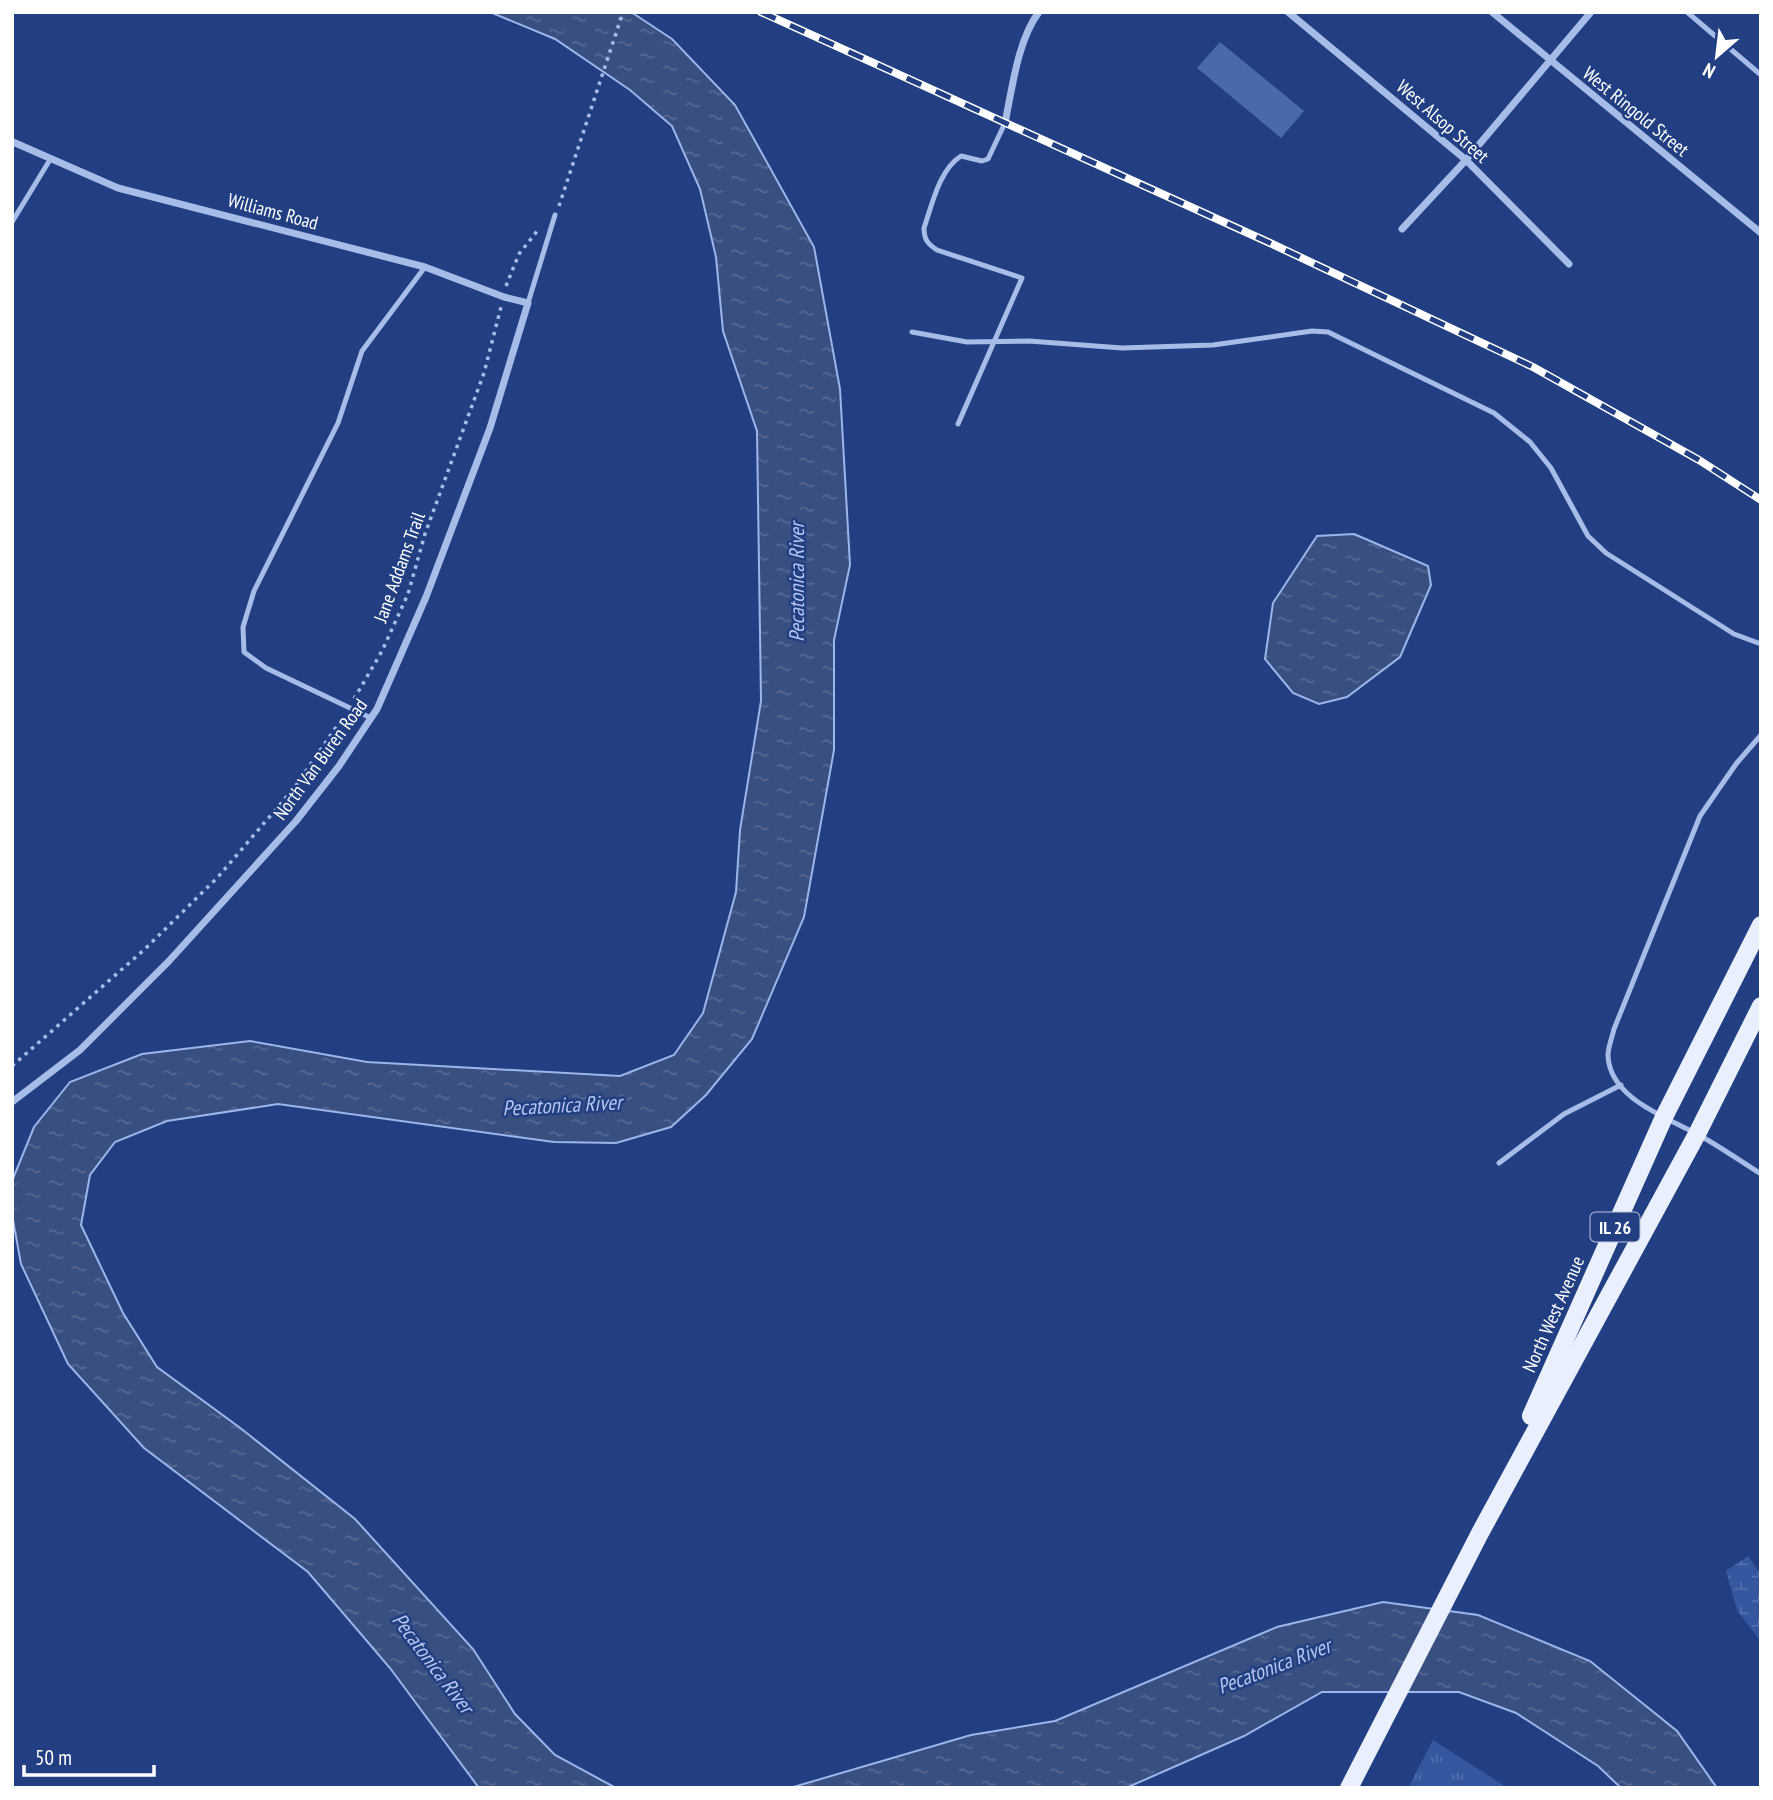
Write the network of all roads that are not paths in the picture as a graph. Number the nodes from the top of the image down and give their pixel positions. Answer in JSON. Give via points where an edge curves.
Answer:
{"nodes":[{"id":1,"x":1039,"y":12,"type":"edge"},
{"id":2,"x":1288,"y":12,"type":"edge"},
{"id":3,"x":1492,"y":12,"type":"edge"},
{"id":4,"x":1591,"y":12,"type":"edge"},
{"id":5,"x":1687,"y":12,"type":"edge"},
{"id":6,"x":1551,"y":61,"type":"junction"},
{"id":7,"x":1761,"y":75,"type":"edge"},
{"id":8,"x":1004,"y":123,"type":"joint"},
{"id":9,"x":13,"y":142,"type":"edge"},
{"id":10,"x":51,"y":158,"type":"junction"},
{"id":11,"x":1466,"y":160,"type":"junction"},
{"id":12,"x":555,"y":215,"type":"road end"},
{"id":13,"x":12,"y":222,"type":"edge"},
{"id":14,"x":1402,"y":229,"type":"dead end"},
{"id":15,"x":1761,"y":233,"type":"edge"},
{"id":16,"x":1569,"y":264,"type":"dead end"},
{"id":17,"x":425,"y":267,"type":"junction"},
{"id":18,"x":528,"y":303,"type":"junction"},
{"id":19,"x":912,"y":332,"type":"dead end"},
{"id":20,"x":994,"y":342,"type":"junction"},
{"id":21,"x":958,"y":424,"type":"dead end"},
{"id":22,"x":1761,"y":644,"type":"edge"},
{"id":23,"x":371,"y":718,"type":"junction"},
{"id":24,"x":1761,"y":735,"type":"edge"},
{"id":25,"x":1761,"y":925,"type":"edge"},
{"id":26,"x":1761,"y":1006,"type":"edge"},
{"id":27,"x":1621,"y":1085,"type":"junction"},
{"id":28,"x":12,"y":1102,"type":"edge"},
{"id":29,"x":1664,"y":1117,"type":"junction"},
{"id":30,"x":1697,"y":1134,"type":"junction"},
{"id":31,"x":1499,"y":1163,"type":"dead end"},
{"id":32,"x":1761,"y":1174,"type":"edge"},
{"id":33,"x":1480,"y":1533,"type":"junction"},
{"id":34,"x":1349,"y":1788,"type":"edge"}],
"edges":[{"from":1,"to":8,"type":"street","via":[[1024,44]]},
{"from":2,"to":11,"type":"street","name":"West Alsop Street"},
{"from":3,"to":6,"type":"street","name":"West Ringold Street"},
{"from":4,"to":6,"type":"street"},
{"from":5,"to":7,"type":"lane"},
{"from":6,"to":11,"type":"street"},
{"from":6,"to":15,"type":"street","name":"West Ringold Street"},
{"from":8,"to":20,"type":"lane","via":[[988,159],[961,156],[954,160],[923,228],[928,244],[937,250],[1022,278]]},
{"from":9,"to":10,"type":"street","name":"Williams Road"},
{"from":10,"to":13,"type":"lane"},
{"from":10,"to":17,"type":"street","name":"Williams Road","via":[[118,188]]},
{"from":11,"to":14,"type":"street"},
{"from":11,"to":16,"type":"street","name":"West Alsop Street"},
{"from":12,"to":18,"type":"lane"},
{"from":17,"to":18,"type":"street","name":"Williams Road"},
{"from":17,"to":23,"type":"lane","via":[[362,351],[338,423],[254,591],[243,627],[244,652],[266,668]]},
{"from":18,"to":23,"type":"street","name":"North Van Buren Road","via":[[490,428],[426,597]]},
{"from":19,"to":20,"type":"lane"},
{"from":20,"to":21,"type":"lane"},
{"from":20,"to":22,"type":"lane","via":[[1122,348],[1213,345],[1328,332],[1494,413],[1530,442],[1551,468],[1583,528],[1606,553],[1734,634]]},
{"from":23,"to":28,"type":"street","name":"North Van Buren Road","via":[[296,821],[169,961],[80,1050]]},
{"from":24,"to":27,"type":"lane","via":[[1700,816],[1619,1017],[1608,1059]]},
{"from":25,"to":29,"type":"main road","name":"North West Avenue","number":"IL 26"},
{"from":26,"to":30,"type":"main road","name":"North West Avenue","number":"IL 26"},
{"from":27,"to":29,"type":"lane","via":[[1633,1100]]},
{"from":27,"to":31,"type":"lane","via":[[1564,1114]]},
{"from":29,"to":30,"type":"lane"},
{"from":29,"to":33,"type":"main road","name":"North West Avenue","number":"IL 26"},
{"from":30,"to":32,"type":"lane"},
{"from":30,"to":33,"type":"main road","name":"North West Avenue","number":"IL 26"},
{"from":33,"to":34,"type":"main road","name":"North West Avenue","number":"IL 26"}]}
